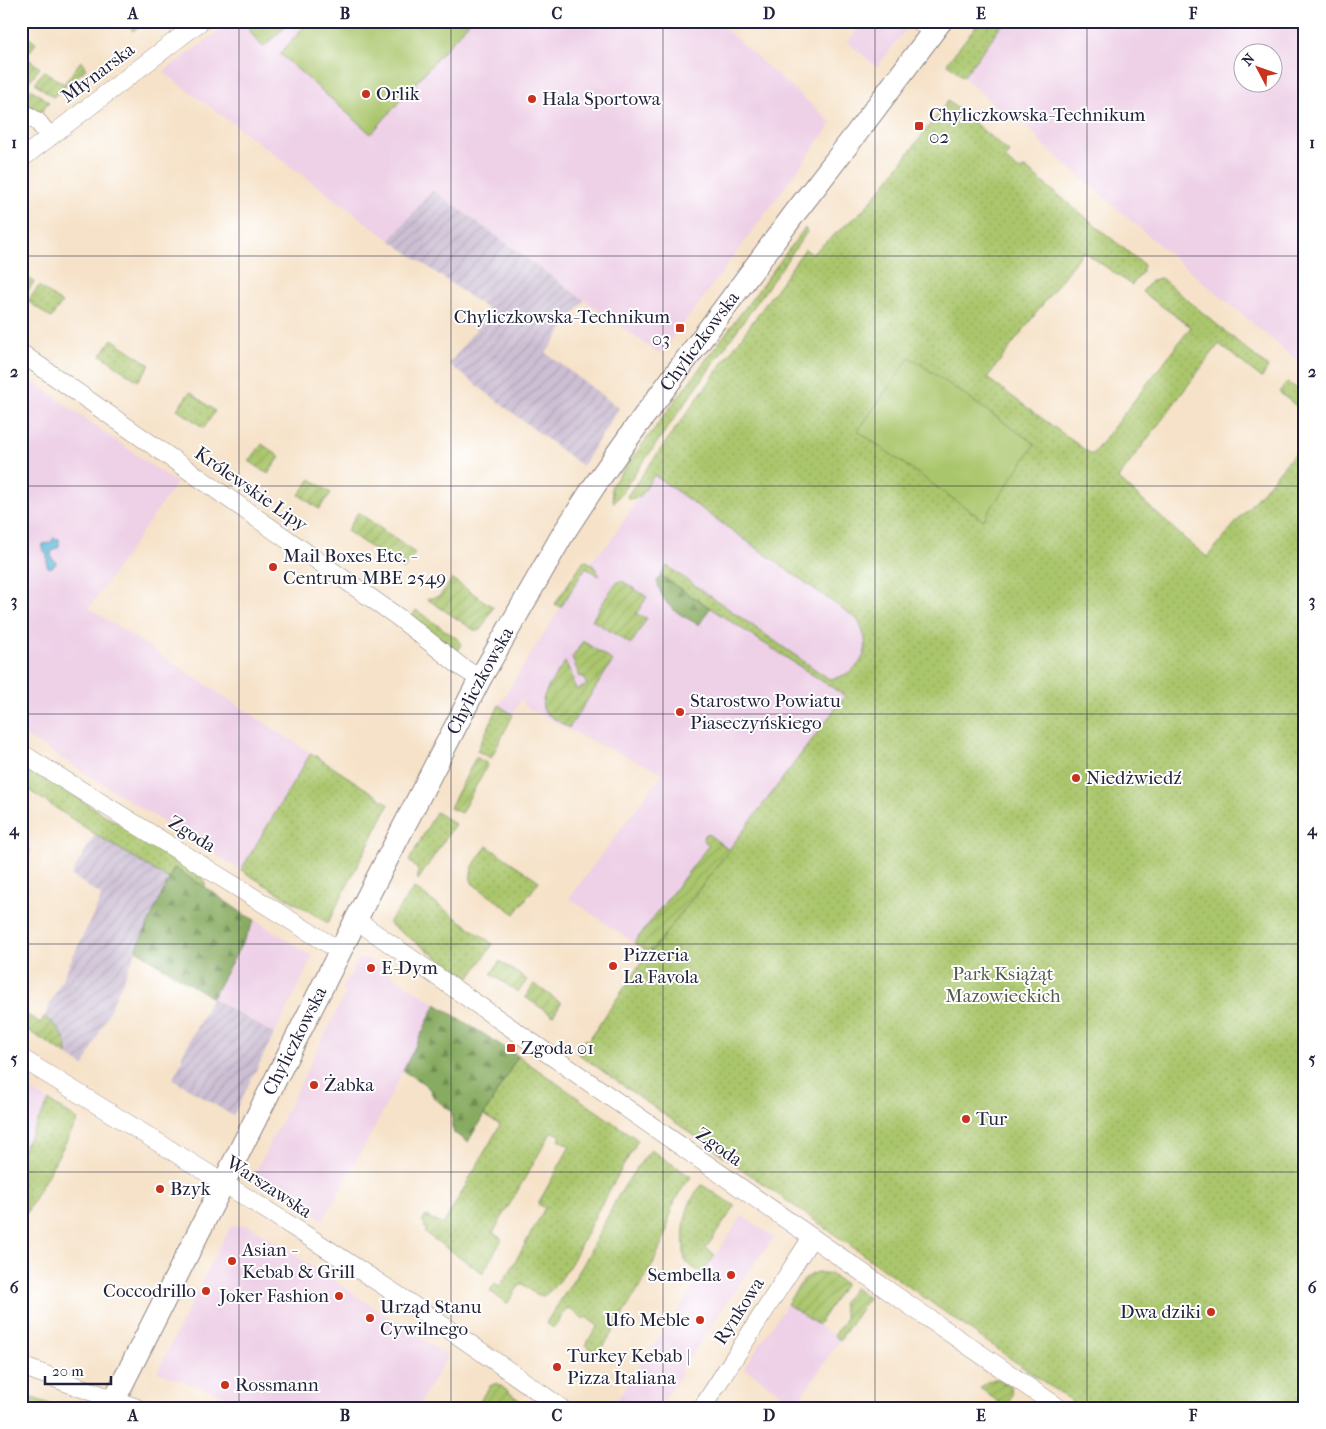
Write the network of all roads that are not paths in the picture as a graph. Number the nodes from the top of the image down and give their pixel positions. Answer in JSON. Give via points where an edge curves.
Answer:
{"nodes":[{"id":1,"x":201,"y":21,"type":"edge"},
{"id":2,"x":931,"y":25,"type":"edge"},
{"id":3,"x":21,"y":111,"type":"edge"},
{"id":4,"x":50,"y":137,"type":"junction"},
{"id":5,"x":21,"y":159,"type":"edge"},
{"id":6,"x":21,"y":353,"type":"edge"},
{"id":7,"x":480,"y":679,"type":"junction"},
{"id":8,"x":21,"y":753,"type":"edge"},
{"id":9,"x":356,"y":920,"type":"junction"},
{"id":10,"x":340,"y":951,"type":"junction"},
{"id":11,"x":21,"y":1058,"type":"edge"},
{"id":12,"x":223,"y":1182,"type":"junction"},
{"id":13,"x":812,"y":1237,"type":"junction"},
{"id":14,"x":21,"y":1366,"type":"edge"},
{"id":15,"x":112,"y":1404,"type":"edge"},
{"id":16,"x":137,"y":1408,"type":"edge"},
{"id":17,"x":561,"y":1408,"type":"edge"},
{"id":18,"x":702,"y":1408,"type":"edge"},
{"id":19,"x":1059,"y":1408,"type":"edge"}],
"edges":[{"from":1,"to":4,"type":"street","name":"Młynarska"},
{"from":2,"to":7,"type":"street","name":"Chyliczkowska","via":[[856,134],[628,438],[563,534]]},
{"from":3,"to":4,"type":"street","via":[[38,122]]},
{"from":4,"to":5,"type":"street","name":"Młynarska"},
{"from":6,"to":7,"type":"street","name":"Królewskie Lipy","via":[[398,617]]},
{"from":7,"to":9,"type":"street","name":"Chyliczkowska"},
{"from":8,"to":10,"type":"street","name":"Zgoda"},
{"from":9,"to":10,"type":"street","name":"Chyliczkowska"},
{"from":9,"to":13,"type":"street","name":"Zgoda"},
{"from":10,"to":12,"type":"street","name":"Chyliczkowska"},
{"from":11,"to":12,"type":"street","name":"Warszawska"},
{"from":12,"to":15,"type":"street","name":"Chyliczkowska"},
{"from":12,"to":17,"type":"street","name":"Warszawska","via":[[491,1357]]},
{"from":13,"to":18,"type":"street","name":"Rynkowa"},
{"from":13,"to":19,"type":"street","name":"Zgoda"},
{"from":14,"to":15,"type":"street"},
{"from":15,"to":16,"type":"street"}]}
